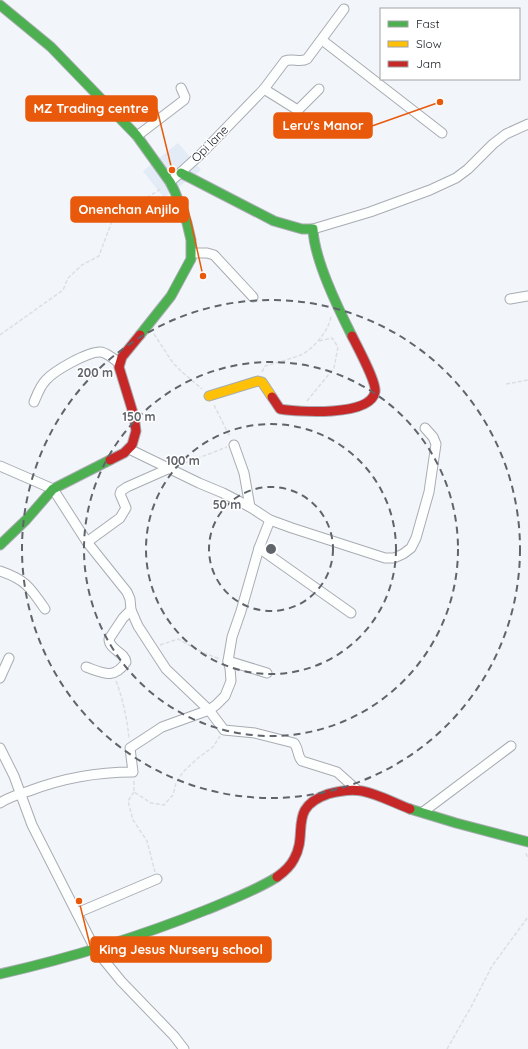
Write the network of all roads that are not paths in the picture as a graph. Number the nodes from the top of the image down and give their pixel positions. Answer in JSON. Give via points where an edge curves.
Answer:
{"nodes":[{"id":1,"x":0,"y":5,"type":"edge"},
{"id":2,"x":344,"y":9,"type":"dead end"},
{"id":3,"x":322,"y":40,"type":"junction"},
{"id":4,"x":181,"y":88,"type":"dead end"},
{"id":5,"x":264,"y":89,"type":"junction"},
{"id":6,"x":319,"y":90,"type":"dead end"},
{"id":7,"x":528,"y":124,"type":"edge"},
{"id":8,"x":442,"y":133,"type":"dead end"},
{"id":9,"x":137,"y":136,"type":"junction"},
{"id":10,"x":181,"y":173,"type":"junction"},
{"id":11,"x":170,"y":182,"type":"junction"},
{"id":12,"x":313,"y":230,"type":"junction"},
{"id":13,"x":192,"y":253,"type":"junction"},
{"id":14,"x":528,"y":296,"type":"edge"},
{"id":15,"x":253,"y":297,"type":"dead end"},
{"id":16,"x":510,"y":299,"type":"dead end"},
{"id":17,"x":119,"y":363,"type":"junction"},
{"id":18,"x":209,"y":396,"type":"road end"},
{"id":19,"x":34,"y":402,"type":"dead end"},
{"id":20,"x":425,"y":428,"type":"dead end"},
{"id":21,"x":234,"y":445,"type":"road end"},
{"id":22,"x":129,"y":449,"type":"junction"},
{"id":23,"x":0,"y":466,"type":"edge"},
{"id":24,"x":170,"y":468,"type":"junction"},
{"id":25,"x":53,"y":489,"type":"junction"},
{"id":26,"x":250,"y":507,"type":"junction"},
{"id":27,"x":270,"y":520,"type":"junction"},
{"id":28,"x":87,"y":542,"type":"junction"},
{"id":29,"x":0,"y":545,"type":"edge"},
{"id":30,"x":259,"y":548,"type":"junction"},
{"id":31,"x":0,"y":571,"type":"edge"},
{"id":32,"x":45,"y":609,"type":"dead end"},
{"id":33,"x":131,"y":610,"type":"junction"},
{"id":34,"x":351,"y":612,"type":"dead end"},
{"id":35,"x":9,"y":658,"type":"dead end"},
{"id":36,"x":228,"y":662,"type":"junction"},
{"id":37,"x":86,"y":667,"type":"dead end"},
{"id":38,"x":266,"y":673,"type":"dead end"},
{"id":39,"x":0,"y":678,"type":"edge"},
{"id":40,"x":209,"y":710,"type":"junction"},
{"id":41,"x":511,"y":746,"type":"dead end"},
{"id":42,"x":0,"y":748,"type":"edge"},
{"id":43,"x":356,"y":789,"type":"junction"},
{"id":44,"x":21,"y":794,"type":"junction"},
{"id":45,"x":0,"y":803,"type":"edge"},
{"id":46,"x":423,"y":812,"type":"junction"},
{"id":47,"x":528,"y":842,"type":"edge"},
{"id":48,"x":157,"y":879,"type":"road end"},
{"id":49,"x":77,"y":913,"type":"junction"},
{"id":50,"x":95,"y":949,"type":"junction"},
{"id":51,"x":0,"y":974,"type":"edge"},
{"id":52,"x":184,"y":1049,"type":"edge"}],
"edges":[{"from":1,"to":9,"type":"street","via":[[52,47]]},
{"from":2,"to":3,"type":"street"},
{"from":3,"to":5,"type":"street","name":"Opi lane","via":[[302,62],[285,61]]},
{"from":3,"to":8,"type":"street"},
{"from":4,"to":9,"type":"street","via":[[184,100]]},
{"from":5,"to":6,"type":"street","via":[[296,109]]},
{"from":5,"to":10,"type":"street","name":"Opi lane"},
{"from":7,"to":12,"type":"street","via":[[506,134],[456,178],[370,212]]},
{"from":9,"to":11,"type":"street"},
{"from":10,"to":11,"type":"street","name":"Opi lane"},
{"from":10,"to":12,"type":"street","via":[[274,221]]},
{"from":11,"to":13,"type":"street","via":[[187,222]]},
{"from":12,"to":18,"type":"street","via":[[318,258],[374,386],[373,398],[357,407],[338,412],[298,412],[280,409],[262,382],[258,381]]},
{"from":13,"to":15,"type":"street","via":[[214,255]]},
{"from":13,"to":17,"type":"street","via":[[172,296]]},
{"from":14,"to":16,"type":"street"},
{"from":17,"to":19,"type":"street","via":[[102,352],[92,352],[46,380]]},
{"from":17,"to":22,"type":"street","via":[[136,431]]},
{"from":20,"to":27,"type":"street","via":[[436,444],[429,492],[416,538],[411,548],[403,554],[385,558]]},
{"from":21,"to":26,"type":"street","via":[[244,473]]},
{"from":22,"to":24,"type":"street"},
{"from":22,"to":25,"type":"street"},
{"from":23,"to":25,"type":"street"},
{"from":24,"to":26,"type":"street"},
{"from":24,"to":28,"type":"street","via":[[121,491],[126,508],[124,514]]},
{"from":25,"to":28,"type":"street"},
{"from":25,"to":29,"type":"street"},
{"from":26,"to":27,"type":"street"},
{"from":27,"to":30,"type":"street"},
{"from":28,"to":33,"type":"street","via":[[127,592]]},
{"from":30,"to":34,"type":"street"},
{"from":30,"to":36,"type":"street","via":[[232,637]]},
{"from":31,"to":32,"type":"street","via":[[24,581]]},
{"from":33,"to":37,"type":"street","via":[[109,639],[111,646],[126,661],[122,669],[114,674],[108,674]]},
{"from":33,"to":40,"type":"street","via":[[138,626],[166,669]]},
{"from":35,"to":39,"type":"street"},
{"from":36,"to":38,"type":"street"},
{"from":36,"to":40,"type":"street","via":[[231,676],[229,686],[225,696]]},
{"from":40,"to":43,"type":"street","via":[[224,730],[294,743],[302,761],[337,772]]},
{"from":40,"to":44,"type":"street","via":[[162,727],[130,748],[133,772],[68,778]]},
{"from":41,"to":46,"type":"street"},
{"from":42,"to":44,"type":"street"},
{"from":43,"to":46,"type":"street"},
{"from":43,"to":50,"type":"street","via":[[324,796],[308,806],[295,859],[281,874],[191,916]]},
{"from":44,"to":45,"type":"street"},
{"from":44,"to":49,"type":"street","via":[[32,825]]},
{"from":46,"to":47,"type":"street"},
{"from":48,"to":49,"type":"street"},
{"from":49,"to":50,"type":"street"},
{"from":50,"to":51,"type":"street"},
{"from":50,"to":52,"type":"street"}]}
